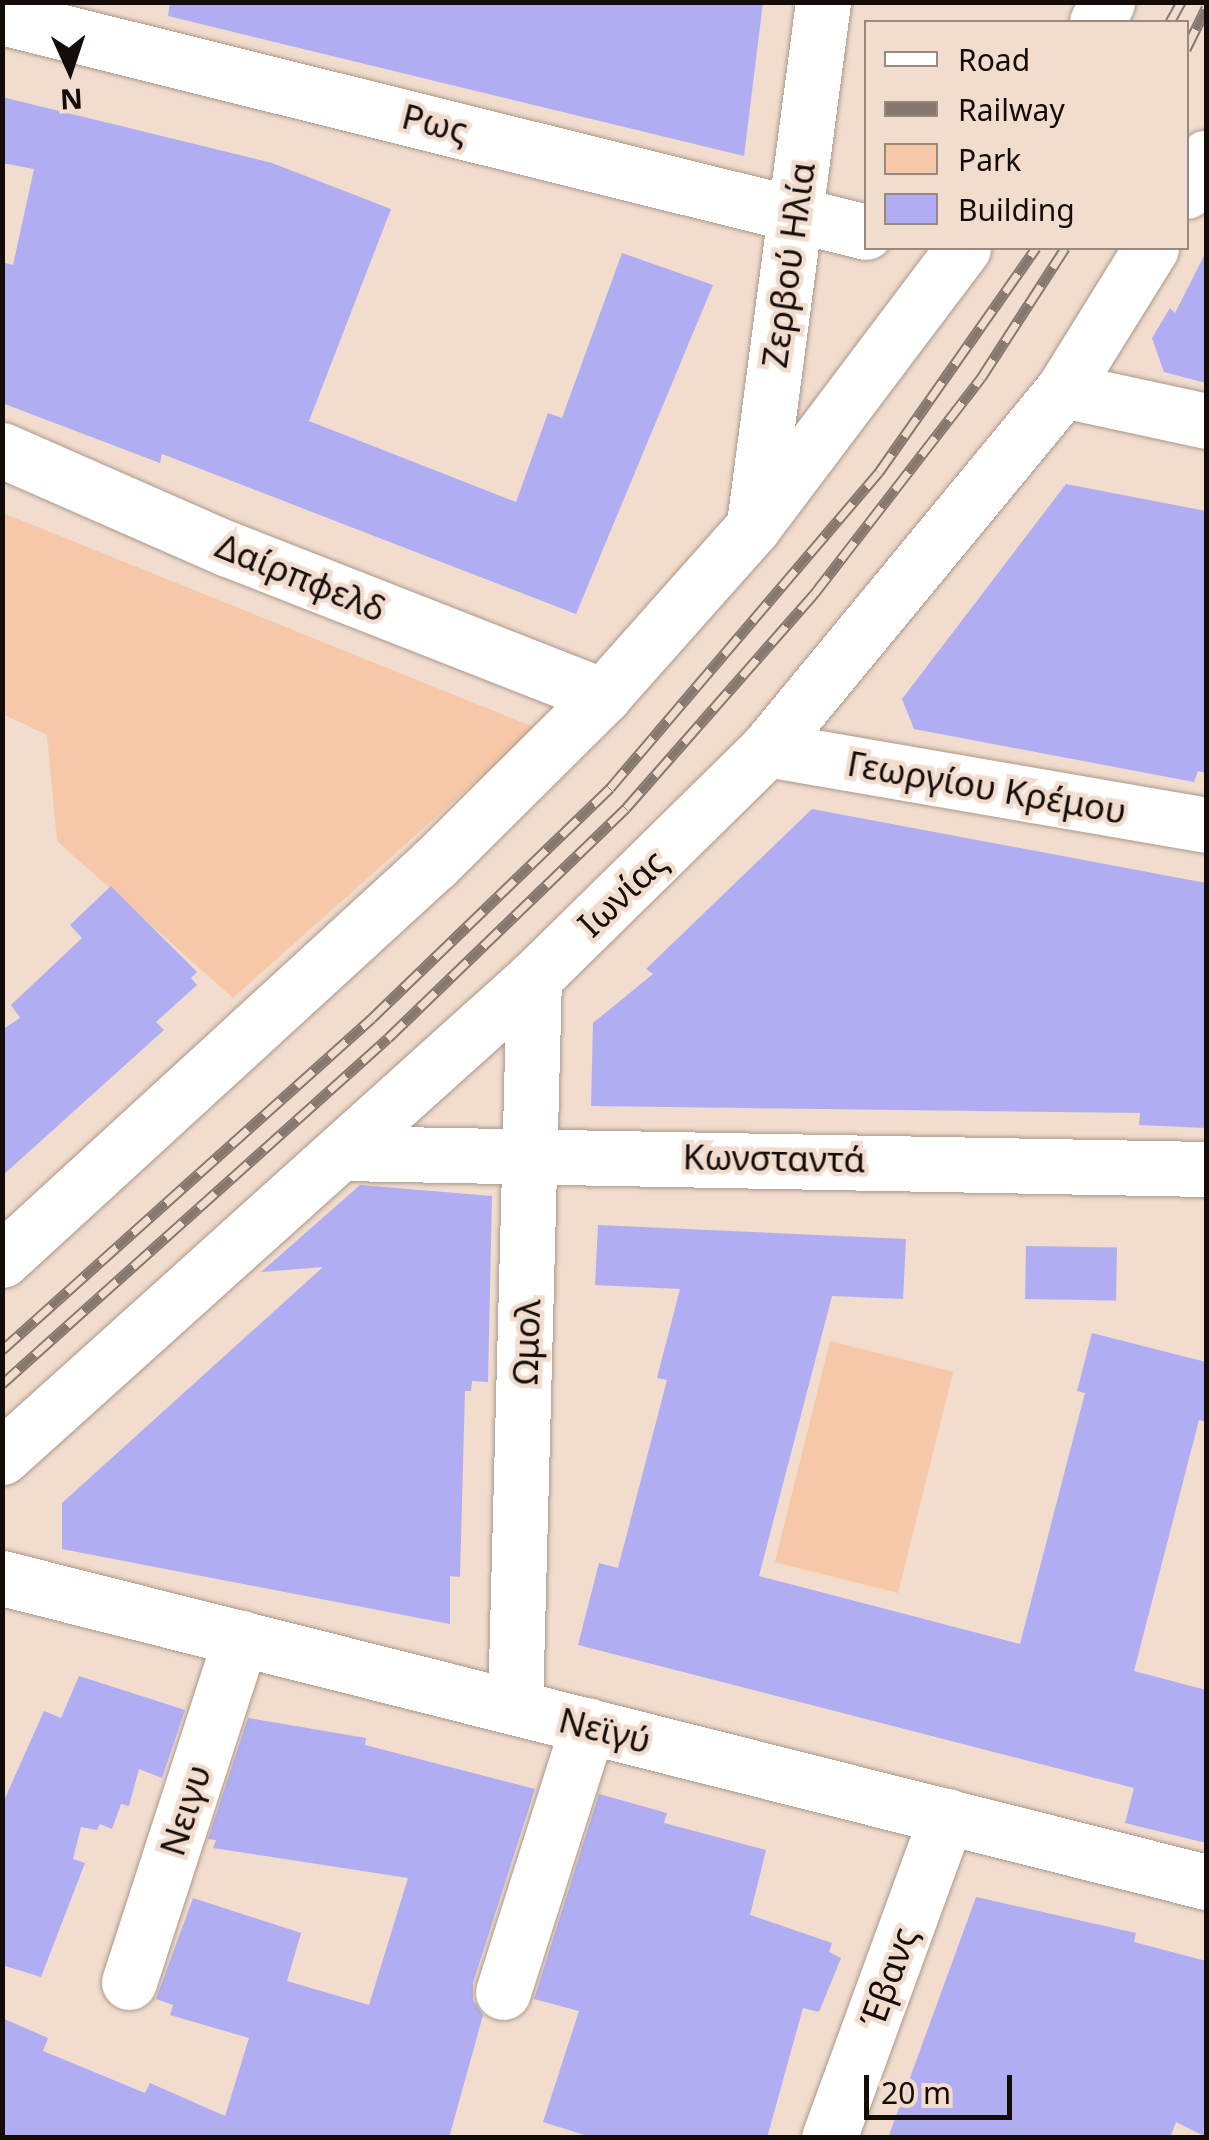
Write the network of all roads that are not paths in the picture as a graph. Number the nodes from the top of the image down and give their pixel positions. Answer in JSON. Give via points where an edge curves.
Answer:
{"nodes":[{"id":1,"x":823,"y":2,"type":"edge"},
{"id":2,"x":2,"y":17,"type":"edge"},
{"id":3,"x":1206,"y":158,"type":"edge"},
{"id":4,"x":1189,"y":186,"type":"edge"},
{"id":5,"x":796,"y":211,"type":"junction"},
{"id":6,"x":864,"y":231,"type":"edge"},
{"id":7,"x":1150,"y":250,"type":"edge"},
{"id":8,"x":947,"y":251,"type":"edge"},
{"id":9,"x":1063,"y":390,"type":"junction"},
{"id":10,"x":1206,"y":421,"type":"edge"},
{"id":11,"x":2,"y":450,"type":"edge"},
{"id":12,"x":754,"y":527,"type":"junction"},
{"id":13,"x":604,"y":696,"type":"junction"},
{"id":14,"x":767,"y":749,"type":"junction"},
{"id":15,"x":1206,"y":824,"type":"edge"},
{"id":16,"x":534,"y":978,"type":"junction"},
{"id":17,"x":532,"y":1152,"type":"junction"},
{"id":18,"x":342,"y":1153,"type":"junction"},
{"id":19,"x":1206,"y":1169,"type":"edge"},
{"id":20,"x":2,"y":1260,"type":"edge"},
{"id":21,"x":2,"y":1457,"type":"edge"},
{"id":22,"x":2,"y":1578,"type":"edge"},
{"id":23,"x":242,"y":1638,"type":"junction"},
{"id":24,"x":514,"y":1707,"type":"junction"},
{"id":25,"x":588,"y":1726,"type":"junction"},
{"id":26,"x":947,"y":1816,"type":"junction"},
{"id":27,"x":1206,"y":1882,"type":"edge"},
{"id":28,"x":129,"y":1982,"type":"dead end"},
{"id":29,"x":504,"y":1992,"type":"dead end"},
{"id":30,"x":828,"y":2138,"type":"edge"}],
"edges":[{"from":1,"to":5,"type":"street","name":"Ζερβού Ηλία"},
{"from":2,"to":5,"type":"street","name":"Ρως"},
{"from":3,"to":4,"type":"street"},
{"from":5,"to":6,"type":"street","name":"Ρως"},
{"from":5,"to":12,"type":"street","name":"Ζερβού Ηλία"},
{"from":7,"to":9,"type":"street","name":"Ιωνίας"},
{"from":8,"to":12,"type":"street"},
{"from":9,"to":10,"type":"street"},
{"from":9,"to":14,"type":"street","name":"Ιωνίας"},
{"from":11,"to":13,"type":"street","name":"Δαίρπφελδ","via":[[228,549]]},
{"from":12,"to":13,"type":"street"},
{"from":13,"to":20,"type":"street","via":[[435,863]]},
{"from":14,"to":15,"type":"street","name":"Γεωργίου Κρέμου"},
{"from":14,"to":16,"type":"street","name":"Ιωνίας"},
{"from":16,"to":17,"type":"street","name":"Ωμολ"},
{"from":16,"to":18,"type":"street","name":"Ιωνίας"},
{"from":17,"to":18,"type":"street","name":"Κωνσταντά"},
{"from":17,"to":19,"type":"street","name":"Κωνσταντά"},
{"from":17,"to":24,"type":"street","name":"Ωμολ"},
{"from":18,"to":21,"type":"street","name":"Ιωνίας"},
{"from":22,"to":23,"type":"street","name":"Νεϊγύ"},
{"from":23,"to":24,"type":"street","name":"Νεϊγύ"},
{"from":23,"to":28,"type":"street","name":"Νειγυ"},
{"from":24,"to":25,"type":"street","name":"Νεϊγύ"},
{"from":25,"to":26,"type":"street","name":"Νεϊγύ"},
{"from":25,"to":29,"type":"street"},
{"from":26,"to":27,"type":"street","name":"Νεϊγύ"},
{"from":26,"to":30,"type":"street","name":"Έβανς"}]}
